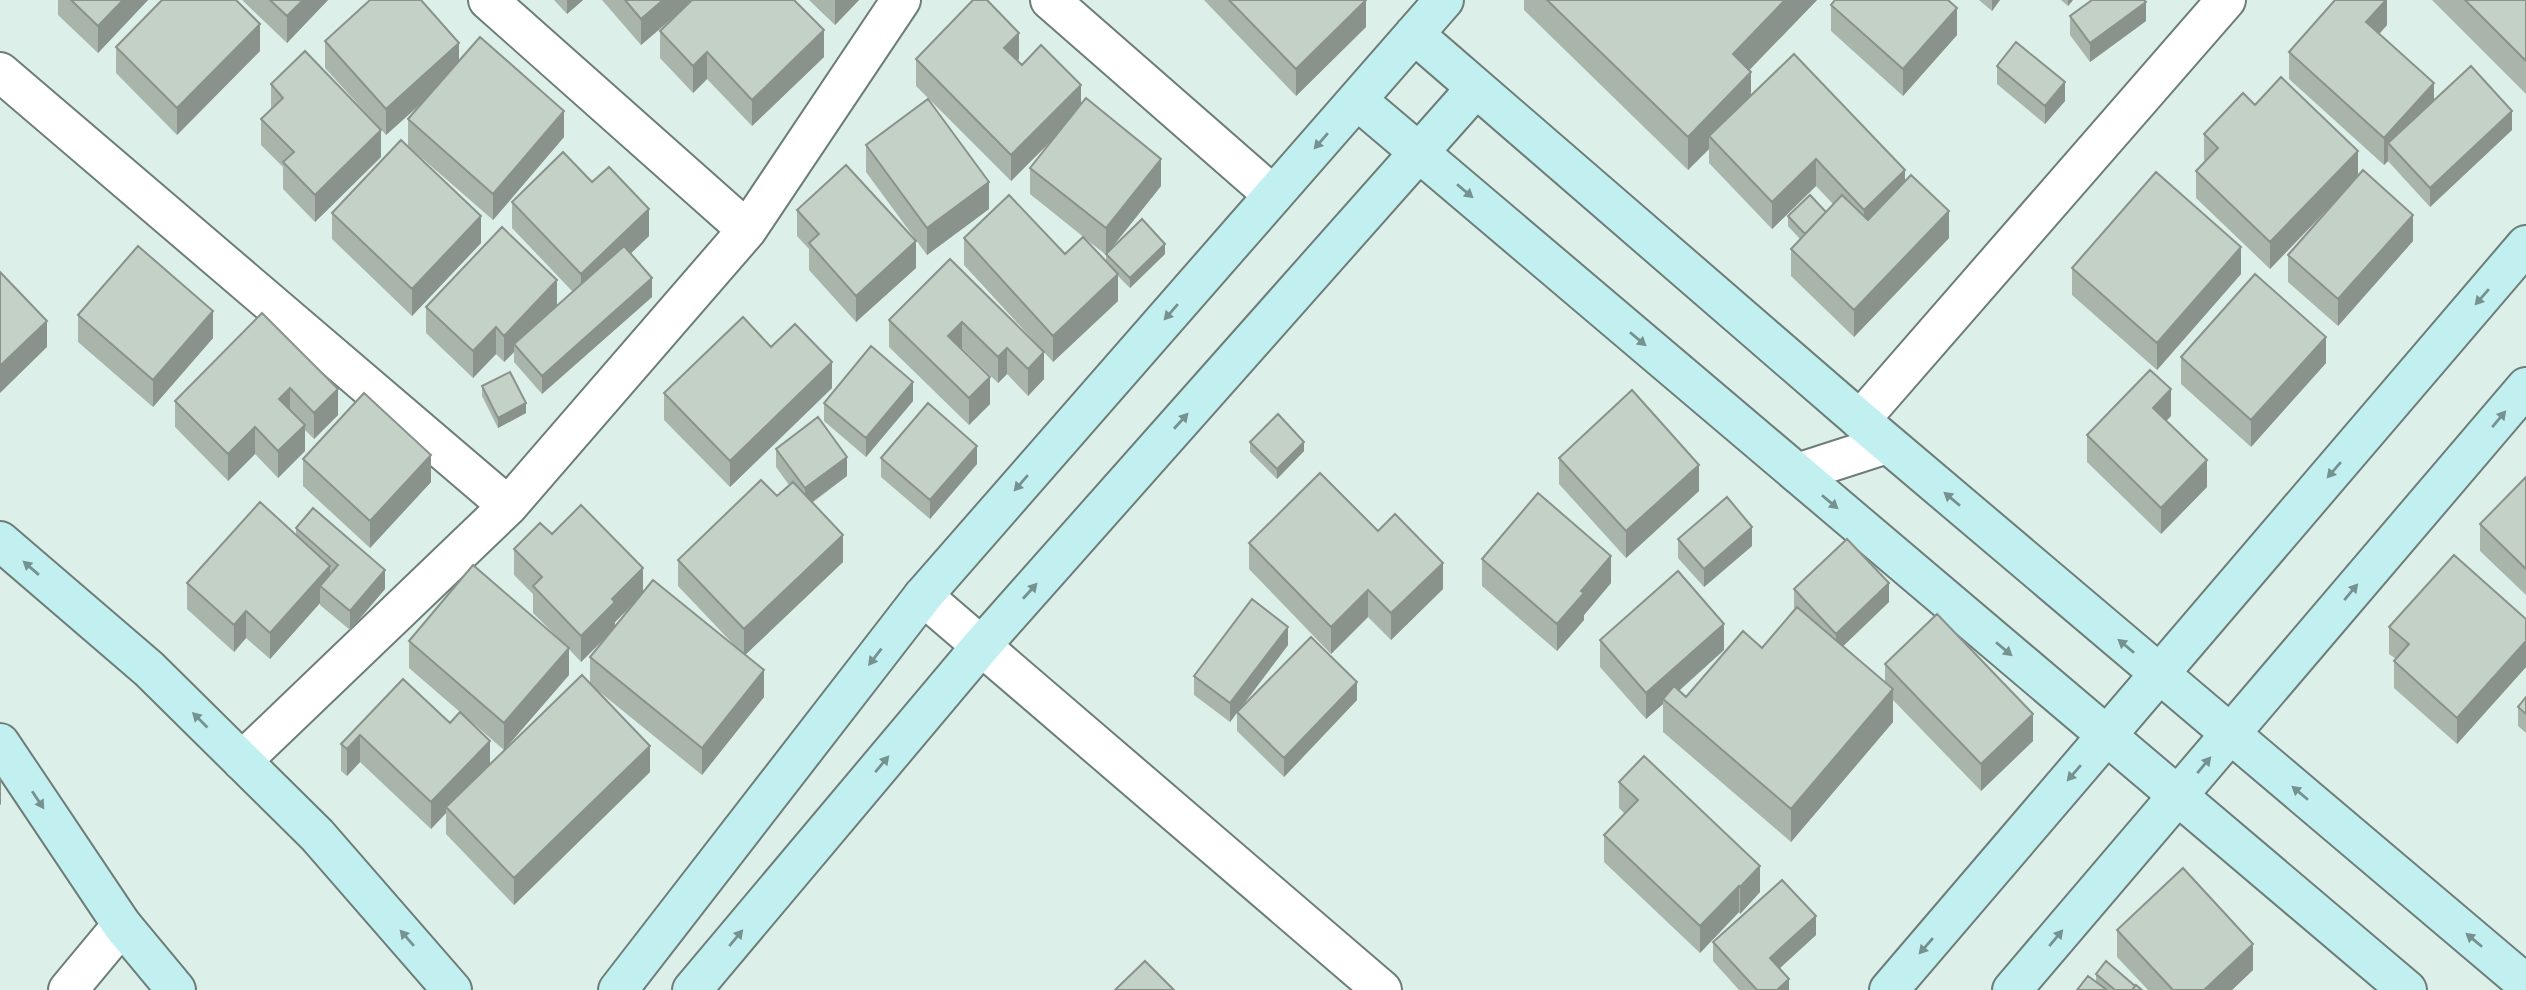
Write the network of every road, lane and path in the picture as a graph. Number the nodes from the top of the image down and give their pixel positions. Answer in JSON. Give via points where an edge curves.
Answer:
{"nodes":[{"id":1,"x":488,"y":0,"type":"edge"},
{"id":2,"x":901,"y":0,"type":"edge"},
{"id":3,"x":1050,"y":0,"type":"edge"},
{"id":4,"x":1444,"y":0,"type":"edge"},
{"id":5,"x":2226,"y":0,"type":"edge"},
{"id":6,"x":1414,"y":34,"type":"junction"},
{"id":7,"x":0,"y":72,"type":"edge"},
{"id":8,"x":1476,"y":88,"type":"junction"},
{"id":9,"x":1357,"y":100,"type":"junction"},
{"id":10,"x":1419,"y":153,"type":"junction"},
{"id":11,"x":1273,"y":195,"type":"junction"},
{"id":12,"x":747,"y":230,"type":"junction"},
{"id":13,"x":2526,"y":245,"type":"edge"},
{"id":14,"x":2526,"y":387,"type":"edge"},
{"id":15,"x":1873,"y":432,"type":"junction"},
{"id":16,"x":1797,"y":473,"type":"junction"},
{"id":17,"x":508,"y":506,"type":"junction"},
{"id":18,"x":0,"y":541,"type":"edge"},
{"id":19,"x":923,"y":596,"type":"junction"},
{"id":20,"x":982,"y":645,"type":"junction"},
{"id":21,"x":2159,"y":674,"type":"junction"},
{"id":22,"x":2230,"y":735,"type":"junction"},
{"id":23,"x":2107,"y":736,"type":"junction"},
{"id":24,"x":0,"y":743,"type":"edge"},
{"id":25,"x":242,"y":761,"type":"junction"},
{"id":26,"x":2177,"y":796,"type":"junction"},
{"id":27,"x":122,"y":925,"type":"junction"},
{"id":28,"x":2526,"y":984,"type":"edge"},
{"id":29,"x":68,"y":990,"type":"edge"},
{"id":30,"x":176,"y":990,"type":"edge"},
{"id":31,"x":452,"y":990,"type":"edge"},
{"id":32,"x":618,"y":990,"type":"edge"},
{"id":33,"x":692,"y":990,"type":"edge"},
{"id":34,"x":1382,"y":990,"type":"edge"},
{"id":35,"x":1889,"y":990,"type":"edge"},
{"id":36,"x":2011,"y":990,"type":"edge"},
{"id":37,"x":2407,"y":990,"type":"edge"}],
"edges":[{"from":1,"to":12,"type":"street"},
{"from":2,"to":12,"type":"street"},
{"from":3,"to":11,"type":"street"},
{"from":4,"to":6,"type":"street"},
{"from":5,"to":15,"type":"street"},
{"from":6,"to":8,"type":"street"},
{"from":6,"to":9,"type":"street"},
{"from":7,"to":17,"type":"street"},
{"from":8,"to":10,"type":"street"},
{"from":8,"to":15,"type":"street"},
{"from":9,"to":10,"type":"street"},
{"from":9,"to":11,"type":"street","one_way":true},
{"from":10,"to":16,"type":"street","one_way":true},
{"from":20,"to":10,"type":"street","one_way":true},
{"from":11,"to":19,"type":"street","one_way":true},
{"from":12,"to":17,"type":"street"},
{"from":13,"to":21,"type":"street","one_way":true},
{"from":22,"to":14,"type":"street","one_way":true},
{"from":15,"to":16,"type":"street"},
{"from":21,"to":15,"type":"street","one_way":true},
{"from":16,"to":23,"type":"street","one_way":true},
{"from":17,"to":25,"type":"street"},
{"from":25,"to":18,"type":"street","one_way":true,"via":[[149,669]]},
{"from":19,"to":20,"type":"street"},
{"from":19,"to":32,"type":"street","one_way":true},
{"from":33,"to":20,"type":"street","one_way":true},
{"from":20,"to":34,"type":"street"},
{"from":21,"to":22,"type":"street"},
{"from":21,"to":23,"type":"street"},
{"from":26,"to":22,"type":"street","one_way":true},
{"from":28,"to":22,"type":"street","one_way":true},
{"from":23,"to":26,"type":"street"},
{"from":23,"to":35,"type":"street","one_way":true},
{"from":24,"to":27,"type":"street","one_way":true},
{"from":31,"to":25,"type":"street","one_way":true,"via":[[317,835]]},
{"from":36,"to":26,"type":"street","one_way":true},
{"from":26,"to":37,"type":"street"},
{"from":27,"to":29,"type":"street"},
{"from":27,"to":30,"type":"street"}]}
